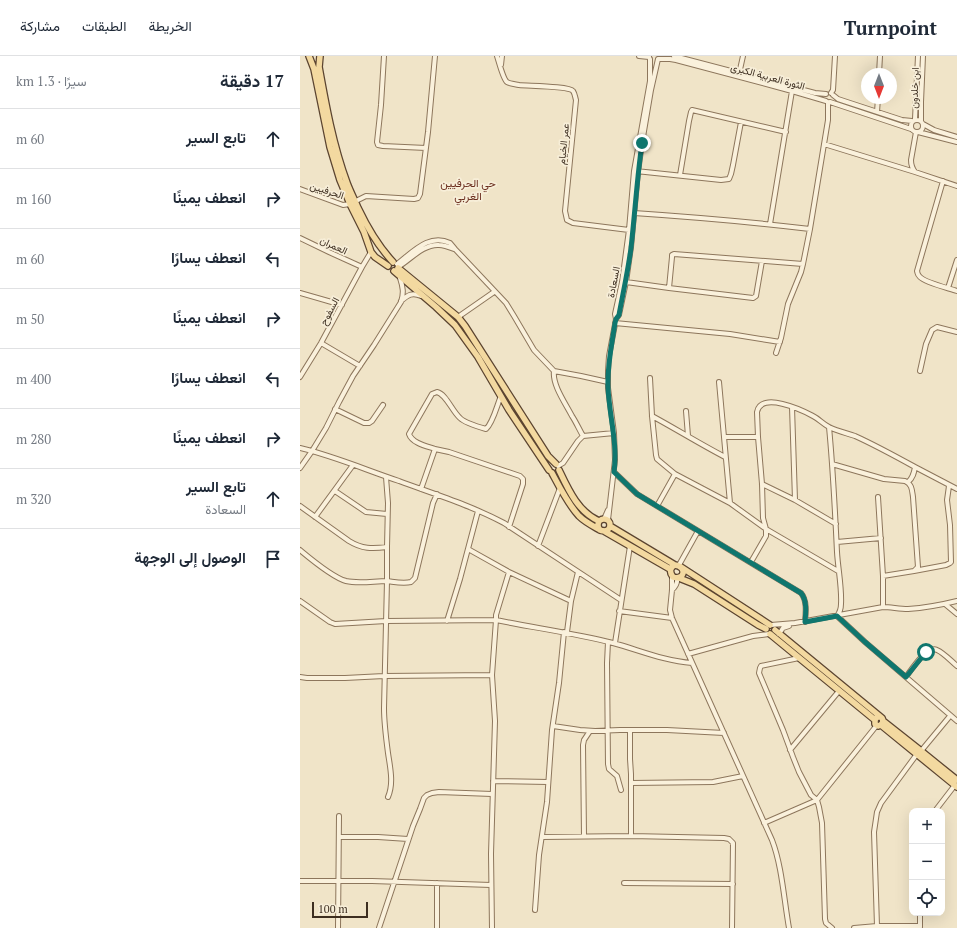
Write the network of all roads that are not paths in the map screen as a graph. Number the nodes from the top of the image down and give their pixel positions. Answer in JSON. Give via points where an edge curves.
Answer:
{"nodes":[{"id":1,"x":309,"y":56,"type":"edge"},
{"id":2,"x":320,"y":56,"type":"edge"},
{"id":3,"x":384,"y":56,"type":"edge"},
{"id":4,"x":435,"y":56,"type":"edge"},
{"id":5,"x":497,"y":56,"type":"edge"},
{"id":6,"x":502,"y":56,"type":"edge"},
{"id":7,"x":639,"y":56,"type":"edge"},
{"id":8,"x":674,"y":56,"type":"edge"},
{"id":9,"x":702,"y":56,"type":"edge"},
{"id":10,"x":743,"y":56,"type":"edge"},
{"id":11,"x":835,"y":56,"type":"edge"},
{"id":12,"x":880,"y":56,"type":"edge"},
{"id":13,"x":918,"y":56,"type":"edge"},
{"id":14,"x":923,"y":56,"type":"edge"},
{"id":15,"x":649,"y":57,"type":"edge"},
{"id":16,"x":659,"y":58,"type":"edge"},
{"id":17,"x":700,"y":64,"type":"junction"},
{"id":18,"x":501,"y":66,"type":"junction"},
{"id":19,"x":879,"y":68,"type":"edge"},
{"id":20,"x":738,"y":74,"type":"junction"},
{"id":21,"x":792,"y":91,"type":"junction"},
{"id":22,"x":830,"y":94,"type":"junction"},
{"id":23,"x":828,"y":102,"type":"junction"},
{"id":24,"x":878,"y":104,"type":"edge"},
{"id":25,"x":877,"y":112,"type":"junction"},
{"id":26,"x":914,"y":120,"type":"junction"},
{"id":27,"x":741,"y":122,"type":"junction"},
{"id":28,"x":922,"y":122,"type":"junction"},
{"id":29,"x":911,"y":129,"type":"junction"},
{"id":30,"x":786,"y":132,"type":"junction"},
{"id":31,"x":917,"y":132,"type":"junction"},
{"id":32,"x":942,"y":135,"type":"junction"},
{"id":33,"x":957,"y":137,"type":"edge"},
{"id":34,"x":957,"y":142,"type":"edge"},
{"id":35,"x":824,"y":144,"type":"junction"},
{"id":36,"x":426,"y":148,"type":"junction"},
{"id":37,"x":636,"y":171,"type":"junction"},
{"id":38,"x":915,"y":172,"type":"junction"},
{"id":39,"x":680,"y":175,"type":"junction"},
{"id":40,"x":943,"y":181,"type":"junction"},
{"id":41,"x":957,"y":186,"type":"edge"},
{"id":42,"x":300,"y":189,"type":"edge"},
{"id":43,"x":353,"y":203,"type":"junction"},
{"id":44,"x":634,"y":213,"type":"junction"},
{"id":45,"x":770,"y":224,"type":"junction"},
{"id":46,"x":810,"y":229,"type":"junction"},
{"id":47,"x":629,"y":230,"type":"junction"},
{"id":48,"x":300,"y":238,"type":"edge"},
{"id":49,"x":383,"y":250,"type":"junction"},
{"id":50,"x":373,"y":255,"type":"junction"},
{"id":51,"x":957,"y":260,"type":"edge"},
{"id":52,"x":762,"y":261,"type":"junction"},
{"id":53,"x":803,"y":264,"type":"junction"},
{"id":54,"x":396,"y":266,"type":"junction"},
{"id":55,"x":362,"y":267,"type":"junction"},
{"id":56,"x":400,"y":278,"type":"junction"},
{"id":57,"x":626,"y":282,"type":"junction"},
{"id":58,"x":669,"y":288,"type":"junction"},
{"id":59,"x":948,"y":288,"type":"junction"},
{"id":60,"x":957,"y":291,"type":"edge"},
{"id":61,"x":494,"y":292,"type":"junction"},
{"id":62,"x":300,"y":293,"type":"edge"},
{"id":63,"x":425,"y":298,"type":"junction"},
{"id":64,"x":401,"y":302,"type":"junction"},
{"id":65,"x":342,"y":305,"type":"junction"},
{"id":66,"x":458,"y":317,"type":"junction"},
{"id":67,"x":615,"y":321,"type":"junction"},
{"id":68,"x":957,"y":332,"type":"edge"},
{"id":69,"x":780,"y":342,"type":"junction"},
{"id":70,"x":321,"y":343,"type":"junction"},
{"id":71,"x":776,"y":354,"type":"dead end"},
{"id":72,"x":360,"y":366,"type":"junction"},
{"id":73,"x":920,"y":371,"type":"dead end"},
{"id":74,"x":554,"y":372,"type":"junction"},
{"id":75,"x":300,"y":376,"type":"edge"},
{"id":76,"x":650,"y":378,"type":"dead end"},
{"id":77,"x":608,"y":382,"type":"junction"},
{"id":78,"x":719,"y":382,"type":"dead end"},
{"id":79,"x":501,"y":396,"type":"junction"},
{"id":80,"x":383,"y":405,"type":"dead end"},
{"id":81,"x":792,"y":407,"type":"junction"},
{"id":82,"x":335,"y":409,"type":"junction"},
{"id":83,"x":686,"y":411,"type":"dead end"},
{"id":84,"x":652,"y":416,"type":"junction"},
{"id":85,"x":829,"y":427,"type":"junction"},
{"id":86,"x":614,"y":433,"type":"junction"},
{"id":87,"x":583,"y":436,"type":"junction"},
{"id":88,"x":688,"y":436,"type":"junction"},
{"id":89,"x":724,"y":437,"type":"junction"},
{"id":90,"x":758,"y":437,"type":"junction"},
{"id":91,"x":300,"y":448,"type":"edge"},
{"id":92,"x":435,"y":449,"type":"junction"},
{"id":93,"x":312,"y":451,"type":"junction"},
{"id":94,"x":725,"y":457,"type":"junction"},
{"id":95,"x":832,"y":464,"type":"junction"},
{"id":96,"x":353,"y":465,"type":"junction"},
{"id":97,"x":557,"y":467,"type":"junction"},
{"id":98,"x":914,"y":467,"type":"junction"},
{"id":99,"x":300,"y":468,"type":"edge"},
{"id":100,"x":550,"y":471,"type":"junction"},
{"id":101,"x":614,"y":472,"type":"junction"},
{"id":102,"x":675,"y":474,"type":"junction"},
{"id":103,"x":386,"y":477,"type":"junction"},
{"id":104,"x":908,"y":482,"type":"junction"},
{"id":105,"x":762,"y":484,"type":"junction"},
{"id":106,"x":949,"y":486,"type":"junction"},
{"id":107,"x":560,"y":488,"type":"junction"},
{"id":108,"x":420,"y":489,"type":"junction"},
{"id":109,"x":957,"y":490,"type":"edge"},
{"id":110,"x":335,"y":491,"type":"junction"},
{"id":111,"x":438,"y":494,"type":"junction"},
{"id":112,"x":878,"y":497,"type":"dead end"},
{"id":113,"x":795,"y":500,"type":"junction"},
{"id":114,"x":730,"y":503,"type":"junction"},
{"id":115,"x":300,"y":506,"type":"edge"},
{"id":116,"x":657,"y":506,"type":"junction"},
{"id":117,"x":478,"y":511,"type":"junction"},
{"id":118,"x":387,"y":514,"type":"junction"},
{"id":119,"x":315,"y":517,"type":"junction"},
{"id":120,"x":605,"y":521,"type":"junction"},
{"id":121,"x":836,"y":524,"type":"junction"},
{"id":122,"x":509,"y":527,"type":"junction"},
{"id":123,"x":766,"y":529,"type":"junction"},
{"id":124,"x":602,"y":531,"type":"junction"},
{"id":125,"x":698,"y":531,"type":"junction"},
{"id":126,"x":881,"y":538,"type":"junction"},
{"id":127,"x":837,"y":542,"type":"junction"},
{"id":128,"x":538,"y":546,"type":"junction"},
{"id":129,"x":630,"y":546,"type":"junction"},
{"id":130,"x":387,"y":547,"type":"junction"},
{"id":131,"x":468,"y":549,"type":"junction"},
{"id":132,"x":300,"y":550,"type":"edge"},
{"id":133,"x":751,"y":562,"type":"junction"},
{"id":134,"x":679,"y":566,"type":"junction"},
{"id":135,"x":670,"y":569,"type":"junction"},
{"id":136,"x":838,"y":571,"type":"junction"},
{"id":137,"x":914,"y":571,"type":"junction"},
{"id":138,"x":509,"y":572,"type":"junction"},
{"id":139,"x":578,"y":572,"type":"junction"},
{"id":140,"x":883,"y":576,"type":"junction"},
{"id":141,"x":676,"y":577,"type":"junction"},
{"id":142,"x":387,"y":581,"type":"junction"},
{"id":143,"x":621,"y":600,"type":"junction"},
{"id":144,"x":300,"y":601,"type":"edge"},
{"id":145,"x":571,"y":601,"type":"junction"},
{"id":146,"x":957,"y":602,"type":"edge"},
{"id":147,"x":945,"y":604,"type":"junction"},
{"id":148,"x":883,"y":607,"type":"junction"},
{"id":149,"x":619,"y":612,"type":"junction"},
{"id":150,"x":957,"y":614,"type":"edge"},
{"id":151,"x":837,"y":616,"type":"junction"},
{"id":152,"x":672,"y":618,"type":"junction"},
{"id":153,"x":386,"y":620,"type":"junction"},
{"id":154,"x":496,"y":620,"type":"junction"},
{"id":155,"x":447,"y":621,"type":"junction"},
{"id":156,"x":805,"y":622,"type":"junction"},
{"id":157,"x":795,"y":623,"type":"junction"},
{"id":158,"x":771,"y":630,"type":"junction"},
{"id":159,"x":566,"y":632,"type":"junction"},
{"id":160,"x":608,"y":642,"type":"junction"},
{"id":161,"x":614,"y":643,"type":"junction"},
{"id":162,"x":688,"y":654,"type":"junction"},
{"id":163,"x":799,"y":658,"type":"junction"},
{"id":164,"x":692,"y":663,"type":"junction"},
{"id":165,"x":957,"y":666,"type":"edge"},
{"id":166,"x":492,"y":675,"type":"junction"},
{"id":167,"x":384,"y":676,"type":"junction"},
{"id":168,"x":300,"y":677,"type":"edge"},
{"id":169,"x":906,"y":677,"type":"junction"},
{"id":170,"x":839,"y":691,"type":"junction"},
{"id":171,"x":950,"y":716,"type":"junction"},
{"id":172,"x":879,"y":722,"type":"junction"},
{"id":173,"x":957,"y":722,"type":"edge"},
{"id":174,"x":553,"y":726,"type":"junction"},
{"id":175,"x":608,"y":730,"type":"junction"},
{"id":176,"x":630,"y":730,"type":"junction"},
{"id":177,"x":590,"y":731,"type":"junction"},
{"id":178,"x":724,"y":733,"type":"junction"},
{"id":179,"x":790,"y":750,"type":"junction"},
{"id":180,"x":919,"y":752,"type":"junction"},
{"id":181,"x":743,"y":776,"type":"junction"},
{"id":182,"x":493,"y":781,"type":"junction"},
{"id":183,"x":548,"y":782,"type":"junction"},
{"id":184,"x":631,"y":782,"type":"junction"},
{"id":185,"x":956,"y":784,"type":"edge"},
{"id":186,"x":620,"y":790,"type":"dead end"},
{"id":187,"x":492,"y":794,"type":"junction"},
{"id":188,"x":388,"y":797,"type":"dead end"},
{"id":189,"x":817,"y":800,"type":"junction"},
{"id":190,"x":937,"y":808,"type":"edge"},
{"id":191,"x":339,"y":816,"type":"dead end"},
{"id":192,"x":764,"y":823,"type":"junction"},
{"id":193,"x":542,"y":836,"type":"junction"},
{"id":194,"x":584,"y":836,"type":"junction"},
{"id":195,"x":630,"y":836,"type":"junction"},
{"id":196,"x":339,"y":838,"type":"junction"},
{"id":197,"x":408,"y":839,"type":"junction"},
{"id":198,"x":300,"y":881,"type":"edge"},
{"id":199,"x":339,"y":882,"type":"junction"},
{"id":200,"x":393,"y":882,"type":"junction"},
{"id":201,"x":624,"y":883,"type":"dead end"},
{"id":202,"x":437,"y":884,"type":"junction"},
{"id":203,"x":732,"y":884,"type":"junction"},
{"id":204,"x":491,"y":885,"type":"junction"},
{"id":205,"x":535,"y":910,"type":"dead end"},
{"id":206,"x":920,"y":916,"type":"edge"},
{"id":207,"x":877,"y":926,"type":"junction"},
{"id":208,"x":920,"y":927,"type":"edge"},
{"id":209,"x":338,"y":928,"type":"edge"},
{"id":210,"x":379,"y":928,"type":"edge"},
{"id":211,"x":437,"y":928,"type":"edge"},
{"id":212,"x":492,"y":928,"type":"edge"},
{"id":213,"x":732,"y":928,"type":"edge"},
{"id":214,"x":789,"y":928,"type":"edge"},
{"id":215,"x":832,"y":928,"type":"edge"},
{"id":216,"x":854,"y":928,"type":"edge"}],
"edges":[{"from":1,"to":43,"type":"main road","via":[[332,155],[340,180]]},
{"from":2,"to":43,"type":"main road","via":[[319,67],[334,144]]},
{"from":3,"to":36,"type":"street","via":[[378,145]]},
{"from":4,"to":36,"type":"street"},
{"from":5,"to":18,"type":"street","name":"عمر الخيام"},
{"from":6,"to":18,"type":"street"},
{"from":7,"to":15,"type":"street"},
{"from":8,"to":17,"type":"street","name":"الثورة العربية الكبرى"},
{"from":9,"to":17,"type":"street"},
{"from":10,"to":20,"type":"street"},
{"from":11,"to":22,"type":"street","via":[[833,90]]},
{"from":12,"to":19,"type":"street"},
{"from":13,"to":26,"type":"street","name":"ابن خلدون"},
{"from":14,"to":28,"type":"street","name":"ابن خلدون"},
{"from":15,"to":16,"type":"street","name":"الثورة العربية الكبرى","via":[[654,61]]},
{"from":15,"to":37,"type":"street","name":"السعادة","via":[[650,81]]},
{"from":16,"to":17,"type":"street","name":"الثورة العربية الكبرى"},
{"from":16,"to":37,"type":"street","name":"السعادة"},
{"from":17,"to":20,"type":"street","name":"الثورة العربية الكبرى"},
{"from":18,"to":47,"type":"street","name":"عمر الخيام","via":[[503,77],[509,83],[563,88],[574,92],[576,100],[564,211],[567,220],[573,223]]},
{"from":20,"to":21,"type":"street","name":"الثورة العربية الكبرى"},
{"from":20,"to":22,"type":"street","name":"الثورة العربية الكبرى","via":[[815,93]]},
{"from":21,"to":23,"type":"street","name":"الثورة العربية الكبرى"},
{"from":21,"to":30,"type":"street"},
{"from":22,"to":23,"type":"street","via":[[824,98]]},
{"from":22,"to":23,"type":"street","via":[[834,100]]},
{"from":22,"to":25,"type":"street","name":"الثورة العربية الكبرى"},
{"from":23,"to":29,"type":"street","name":"الثورة العربية الكبرى"},
{"from":23,"to":35,"type":"street"},
{"from":24,"to":25,"type":"street"},
{"from":25,"to":26,"type":"street","name":"الثورة العربية الكبرى","via":[[902,120]]},
{"from":26,"to":28,"type":"street"},
{"from":26,"to":29,"type":"street","via":[[910,125]]},
{"from":27,"to":30,"type":"street"},
{"from":27,"to":39,"type":"street","via":[[728,179]]},
{"from":27,"to":39,"type":"street","via":[[692,110]]},
{"from":28,"to":31,"type":"street","via":[[923,128]]},
{"from":28,"to":32,"type":"street"},
{"from":29,"to":31,"type":"street"},
{"from":30,"to":45,"type":"street"},
{"from":31,"to":32,"type":"street"},
{"from":31,"to":38,"type":"street","via":[[911,160]]},
{"from":32,"to":33,"type":"street"},
{"from":32,"to":34,"type":"street"},
{"from":35,"to":38,"type":"street"},
{"from":35,"to":46,"type":"street"},
{"from":36,"to":43,"type":"street","via":[[418,198],[366,196]]},
{"from":37,"to":39,"type":"street"},
{"from":37,"to":44,"type":"street","name":"السعادة"},
{"from":37,"to":47,"type":"street","name":"السعادة"},
{"from":38,"to":40,"type":"street"},
{"from":40,"to":41,"type":"street"},
{"from":40,"to":59,"type":"street","via":[[917,271],[920,277]]},
{"from":42,"to":43,"type":"street","name":"الحرفيين","via":[[337,204]]},
{"from":43,"to":49,"type":"main road"},
{"from":43,"to":50,"type":"main road"},
{"from":44,"to":45,"type":"street"},
{"from":44,"to":57,"type":"street","name":"السعادة"},
{"from":45,"to":46,"type":"street"},
{"from":46,"to":53,"type":"street"},
{"from":47,"to":67,"type":"street","name":"السعادة"},
{"from":48,"to":55,"type":"street","name":"العمران"},
{"from":49,"to":50,"type":"main road","via":[[380,256]]},
{"from":49,"to":50,"type":"main road","via":[[375,248],[372,250]]},
{"from":49,"to":54,"type":"main road"},
{"from":50,"to":54,"type":"main road","via":[[388,266],[390,263]]},
{"from":50,"to":55,"type":"street","name":"السفوح"},
{"from":51,"to":59,"type":"street"},
{"from":52,"to":53,"type":"street"},
{"from":52,"to":58,"type":"street","via":[[672,255]]},
{"from":52,"to":58,"type":"street","via":[[753,298]]},
{"from":53,"to":69,"type":"street","via":[[788,304]]},
{"from":54,"to":56,"type":"main road"},
{"from":54,"to":61,"type":"street","via":[[428,246],[439,245],[455,249]]},
{"from":54,"to":66,"type":"main road"},
{"from":55,"to":65,"type":"street","name":"السفوح"},
{"from":56,"to":63,"type":"main road"},
{"from":56,"to":64,"type":"street","via":[[403,290]]},
{"from":57,"to":58,"type":"street"},
{"from":57,"to":67,"type":"street","name":"السعادة","via":[[619,315]]},
{"from":59,"to":60,"type":"street"},
{"from":61,"to":66,"type":"street"},
{"from":61,"to":74,"type":"street","via":[[506,303],[534,350]]},
{"from":62,"to":65,"type":"street"},
{"from":63,"to":64,"type":"street","via":[[412,294]]},
{"from":63,"to":79,"type":"main road","via":[[455,326]]},
{"from":64,"to":72,"type":"street"},
{"from":65,"to":70,"type":"street","name":"السفوح"},
{"from":66,"to":97,"type":"main road"},
{"from":67,"to":69,"type":"street"},
{"from":67,"to":77,"type":"street"},
{"from":68,"to":73,"type":"street","via":[[940,327],[932,330]]},
{"from":69,"to":71,"type":"street"},
{"from":70,"to":72,"type":"street"},
{"from":70,"to":75,"type":"street","name":"السفوح"},
{"from":72,"to":82,"type":"street"},
{"from":74,"to":77,"type":"street"},
{"from":74,"to":87,"type":"street","via":[[553,377],[560,393]]},
{"from":76,"to":84,"type":"street"},
{"from":77,"to":86,"type":"street"},
{"from":78,"to":89,"type":"street"},
{"from":79,"to":92,"type":"street","via":[[491,423],[486,429],[463,421],[441,393],[432,394],[409,434],[415,441]]},
{"from":79,"to":100,"type":"main road"},
{"from":80,"to":82,"type":"street","via":[[369,423]]},
{"from":81,"to":85,"type":"street"},
{"from":81,"to":90,"type":"street","via":[[773,402],[760,405],[757,412]]},
{"from":81,"to":113,"type":"street"},
{"from":82,"to":93,"type":"street"},
{"from":83,"to":88,"type":"street"},
{"from":84,"to":88,"type":"street"},
{"from":84,"to":102,"type":"street","via":[[657,459]]},
{"from":85,"to":95,"type":"street"},
{"from":85,"to":98,"type":"street","via":[[855,436]]},
{"from":86,"to":87,"type":"street"},
{"from":86,"to":101,"type":"street"},
{"from":87,"to":97,"type":"street","via":[[563,463]]},
{"from":88,"to":94,"type":"street"},
{"from":89,"to":90,"type":"street"},
{"from":89,"to":94,"type":"street"},
{"from":90,"to":105,"type":"street"},
{"from":91,"to":93,"type":"street"},
{"from":92,"to":108,"type":"street"},
{"from":92,"to":122,"type":"street","via":[[523,479]]},
{"from":93,"to":96,"type":"street"},
{"from":93,"to":99,"type":"street"},
{"from":94,"to":114,"type":"street"},
{"from":95,"to":104,"type":"street","via":[[884,479]]},
{"from":95,"to":121,"type":"street"},
{"from":96,"to":103,"type":"street"},
{"from":96,"to":110,"type":"street"},
{"from":97,"to":100,"type":"main road","via":[[556,473]]},
{"from":97,"to":100,"type":"main road","via":[[552,464],[549,467]]},
{"from":97,"to":120,"type":"main road","via":[[584,511],[593,519]]},
{"from":98,"to":104,"type":"street","via":[[913,475]]},
{"from":98,"to":106,"type":"street"},
{"from":100,"to":107,"type":"main road"},
{"from":101,"to":116,"type":"street","via":[[637,494]]},
{"from":101,"to":120,"type":"street"},
{"from":102,"to":114,"type":"street"},
{"from":102,"to":116,"type":"street"},
{"from":103,"to":108,"type":"street"},
{"from":103,"to":118,"type":"street"},
{"from":104,"to":137,"type":"street","via":[[912,487],[916,530],[918,567]]},
{"from":105,"to":113,"type":"street"},
{"from":105,"to":123,"type":"street","via":[[763,518]]},
{"from":106,"to":109,"type":"street"},
{"from":106,"to":137,"type":"street","via":[[947,500],[952,562]]},
{"from":107,"to":124,"type":"main road","via":[[580,517]]},
{"from":107,"to":128,"type":"street"},
{"from":108,"to":111,"type":"street"},
{"from":110,"to":118,"type":"street","via":[[366,512]]},
{"from":110,"to":119,"type":"street"},
{"from":111,"to":117,"type":"street"},
{"from":111,"to":142,"type":"street","via":[[433,503],[415,578],[412,582],[406,583]]},
{"from":112,"to":126,"type":"street"},
{"from":113,"to":121,"type":"street"},
{"from":114,"to":123,"type":"street"},
{"from":115,"to":119,"type":"street"},
{"from":116,"to":125,"type":"street"},
{"from":117,"to":122,"type":"street"},
{"from":117,"to":131,"type":"street"},
{"from":118,"to":130,"type":"street"},
{"from":119,"to":130,"type":"street","via":[[355,545],[366,548]]},
{"from":120,"to":124,"type":"main road","via":[[608,529]]},
{"from":120,"to":124,"type":"main road","via":[[598,523]]},
{"from":120,"to":134,"type":"main road"},
{"from":121,"to":127,"type":"street"},
{"from":122,"to":128,"type":"street"},
{"from":123,"to":133,"type":"street","via":[[766,536]]},
{"from":123,"to":136,"type":"street"},
{"from":124,"to":129,"type":"main road"},
{"from":125,"to":133,"type":"street"},
{"from":125,"to":134,"type":"street"},
{"from":126,"to":127,"type":"street"},
{"from":126,"to":140,"type":"street"},
{"from":127,"to":136,"type":"street"},
{"from":128,"to":139,"type":"street"},
{"from":129,"to":135,"type":"main road"},
{"from":129,"to":143,"type":"street"},
{"from":130,"to":142,"type":"street"},
{"from":131,"to":138,"type":"street"},
{"from":131,"to":155,"type":"street"},
{"from":132,"to":142,"type":"street","via":[[343,580]]},
{"from":133,"to":156,"type":"street","via":[[804,596]]},
{"from":134,"to":135,"type":"main road"},
{"from":134,"to":141,"type":"main road","via":[[683,573]]},
{"from":134,"to":158,"type":"main road"},
{"from":135,"to":141,"type":"main road","via":[[670,574]]},
{"from":136,"to":151,"type":"street","via":[[841,606]]},
{"from":137,"to":140,"type":"street"},
{"from":138,"to":145,"type":"street"},
{"from":138,"to":154,"type":"street"},
{"from":139,"to":143,"type":"street"},
{"from":139,"to":145,"type":"street"},
{"from":140,"to":148,"type":"street"},
{"from":141,"to":152,"type":"street","via":[[670,610]]},
{"from":141,"to":158,"type":"main road","via":[[694,584]]},
{"from":142,"to":153,"type":"street"},
{"from":143,"to":149,"type":"street"},
{"from":144,"to":153,"type":"street","via":[[335,624]]},
{"from":145,"to":159,"type":"street"},
{"from":146,"to":147,"type":"street"},
{"from":147,"to":148,"type":"street","via":[[906,609]]},
{"from":147,"to":150,"type":"street"},
{"from":148,"to":151,"type":"street"},
{"from":149,"to":152,"type":"street"},
{"from":149,"to":161,"type":"street"},
{"from":151,"to":156,"type":"street"},
{"from":151,"to":169,"type":"street"},
{"from":152,"to":162,"type":"street"},
{"from":153,"to":155,"type":"street"},
{"from":153,"to":167,"type":"street"},
{"from":154,"to":155,"type":"street"},
{"from":154,"to":159,"type":"street"},
{"from":154,"to":166,"type":"street"},
{"from":156,"to":157,"type":"street"},
{"from":157,"to":158,"type":"street"},
{"from":157,"to":158,"type":"street"},
{"from":158,"to":162,"type":"street"},
{"from":158,"to":163,"type":"main road"},
{"from":158,"to":172,"type":"main road"},
{"from":159,"to":160,"type":"street"},
{"from":159,"to":174,"type":"street"},
{"from":160,"to":161,"type":"street"},
{"from":160,"to":175,"type":"street"},
{"from":161,"to":164,"type":"street","via":[[670,660]]},
{"from":162,"to":164,"type":"street"},
{"from":163,"to":170,"type":"main road"},
{"from":163,"to":179,"type":"street","via":[[765,664],[759,670]]},
{"from":164,"to":178,"type":"street"},
{"from":165,"to":169,"type":"street","via":[[939,651],[931,649]]},
{"from":166,"to":167,"type":"street"},
{"from":166,"to":182,"type":"street","via":[[495,721]]},
{"from":167,"to":168,"type":"street"},
{"from":167,"to":188,"type":"street","via":[[384,720],[391,779]]},
{"from":169,"to":171,"type":"street"},
{"from":170,"to":172,"type":"main road"},
{"from":170,"to":179,"type":"street"},
{"from":171,"to":173,"type":"street"},
{"from":171,"to":180,"type":"street"},
{"from":172,"to":180,"type":"main road"},
{"from":172,"to":189,"type":"street"},
{"from":174,"to":177,"type":"street"},
{"from":174,"to":183,"type":"street"},
{"from":175,"to":176,"type":"street"},
{"from":175,"to":177,"type":"street"},
{"from":175,"to":186,"type":"street","via":[[608,764],[609,769],[617,776]]},
{"from":176,"to":178,"type":"street"},
{"from":176,"to":184,"type":"street"},
{"from":177,"to":194,"type":"street","via":[[583,745]]},
{"from":178,"to":181,"type":"street"},
{"from":179,"to":189,"type":"street","via":[[811,795]]},
{"from":180,"to":185,"type":"main road"},
{"from":180,"to":207,"type":"street","via":[[877,812],[874,832]]},
{"from":181,"to":184,"type":"street","via":[[713,782]]},
{"from":181,"to":192,"type":"street"},
{"from":182,"to":183,"type":"street"},
{"from":182,"to":187,"type":"street"},
{"from":183,"to":193,"type":"street"},
{"from":184,"to":195,"type":"street"},
{"from":185,"to":190,"type":"street"},
{"from":187,"to":197,"type":"street","via":[[428,794],[424,798]]},
{"from":187,"to":204,"type":"street"},
{"from":189,"to":192,"type":"street"},
{"from":189,"to":215,"type":"street","via":[[822,823],[825,920]]},
{"from":191,"to":196,"type":"street"},
{"from":192,"to":214,"type":"street","via":[[776,852]]},
{"from":193,"to":194,"type":"street"},
{"from":193,"to":205,"type":"street"},
{"from":194,"to":195,"type":"street"},
{"from":195,"to":203,"type":"street","via":[[729,839],[733,843]]},
{"from":196,"to":197,"type":"street"},
{"from":196,"to":199,"type":"street"},
{"from":197,"to":200,"type":"street"},
{"from":198,"to":199,"type":"street"},
{"from":199,"to":200,"type":"street"},
{"from":199,"to":209,"type":"street"},
{"from":200,"to":202,"type":"street"},
{"from":200,"to":210,"type":"street"},
{"from":201,"to":203,"type":"street"},
{"from":202,"to":204,"type":"street"},
{"from":202,"to":211,"type":"street"},
{"from":203,"to":213,"type":"street"},
{"from":204,"to":212,"type":"street"},
{"from":206,"to":208,"type":"street"},
{"from":207,"to":208,"type":"street"},
{"from":207,"to":216,"type":"street"}]}
